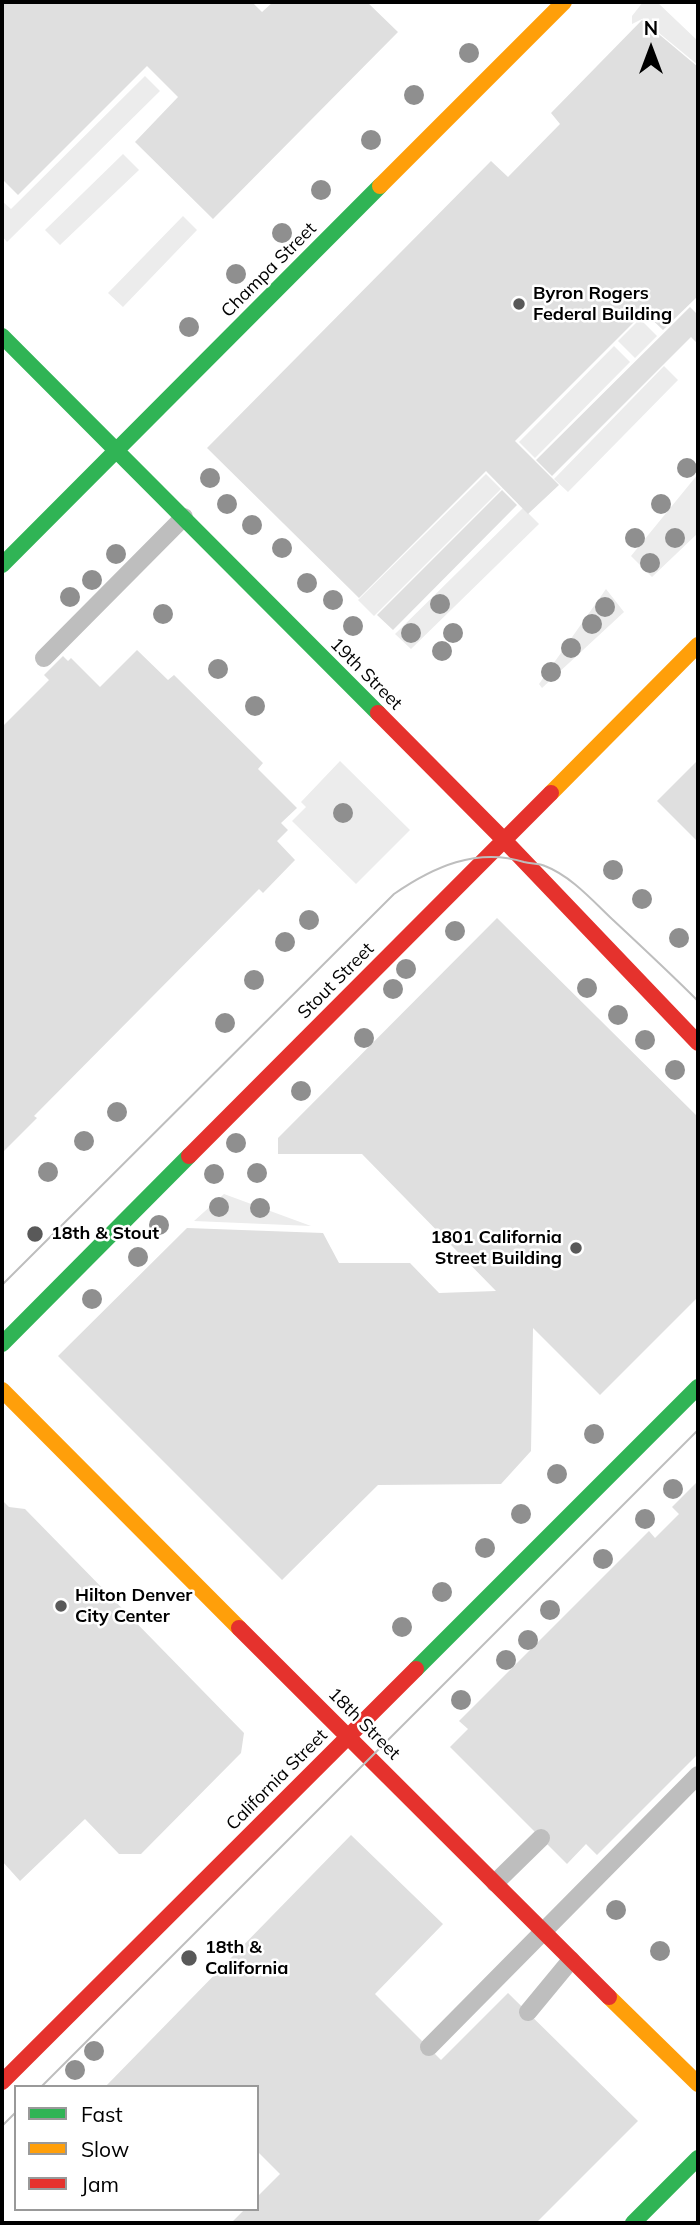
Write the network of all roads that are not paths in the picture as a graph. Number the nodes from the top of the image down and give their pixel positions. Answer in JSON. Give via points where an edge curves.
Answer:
{"nodes":[{"id":1,"x":564,"y":2,"type":"edge"},
{"id":2,"x":2,"y":336,"type":"edge"},
{"id":3,"x":117,"y":450,"type":"junction"},
{"id":4,"x":184,"y":517,"type":"junction"},
{"id":5,"x":2,"y":565,"type":"edge"},
{"id":6,"x":698,"y":645,"type":"edge"},
{"id":7,"x":44,"y":658,"type":"dead end"},
{"id":8,"x":504,"y":840,"type":"junction"},
{"id":9,"x":698,"y":1044,"type":"edge"},
{"id":10,"x":2,"y":1344,"type":"edge"},
{"id":11,"x":2,"y":1370,"type":"edge"},
{"id":12,"x":698,"y":1387,"type":"edge"},
{"id":13,"x":2,"y":1390,"type":"edge"},
{"id":14,"x":352,"y":1732,"type":"junction"},
{"id":15,"x":698,"y":1774,"type":"edge"},
{"id":16,"x":541,"y":1838,"type":"dead end"},
{"id":17,"x":500,"y":1879,"type":"junction"},
{"id":18,"x":548,"y":1926,"type":"junction"},
{"id":19,"x":570,"y":1960,"type":"junction"},
{"id":20,"x":527,"y":2012,"type":"dead end"},
{"id":21,"x":429,"y":2047,"type":"dead end"},
{"id":22,"x":698,"y":2061,"type":"edge"},
{"id":23,"x":2,"y":2082,"type":"edge"},
{"id":24,"x":698,"y":2084,"type":"edge"},
{"id":25,"x":698,"y":2158,"type":"edge"},
{"id":26,"x":633,"y":2223,"type":"edge"}],
"edges":[{"from":1,"to":3,"type":"main road","name":"Champa Street"},
{"from":2,"to":3,"type":"main road","name":"19th Street"},
{"from":3,"to":4,"type":"main road","name":"19th Street"},
{"from":3,"to":5,"type":"main road","name":"Champa Street"},
{"from":4,"to":7,"type":"lane"},
{"from":4,"to":8,"type":"main road","name":"19th Street"},
{"from":6,"to":8,"type":"main road","name":"Stout Street"},
{"from":8,"to":9,"type":"main road","name":"19th Street"},
{"from":8,"to":10,"type":"main road","name":"Stout Street"},
{"from":11,"to":14,"type":"lane"},
{"from":12,"to":14,"type":"main road","name":"California Street"},
{"from":13,"to":14,"type":"main road","name":"18th Street"},
{"from":14,"to":17,"type":"lane","via":[[436,1810]]},
{"from":14,"to":23,"type":"main road","name":"California Street"},
{"from":15,"to":18,"type":"lane"},
{"from":16,"to":17,"type":"lane"},
{"from":17,"to":18,"type":"lane"},
{"from":18,"to":19,"type":"main road"},
{"from":18,"to":21,"type":"lane"},
{"from":18,"to":22,"type":"lane"},
{"from":19,"to":20,"type":"lane"},
{"from":19,"to":24,"type":"main road"},
{"from":25,"to":26,"type":"main road"}]}
